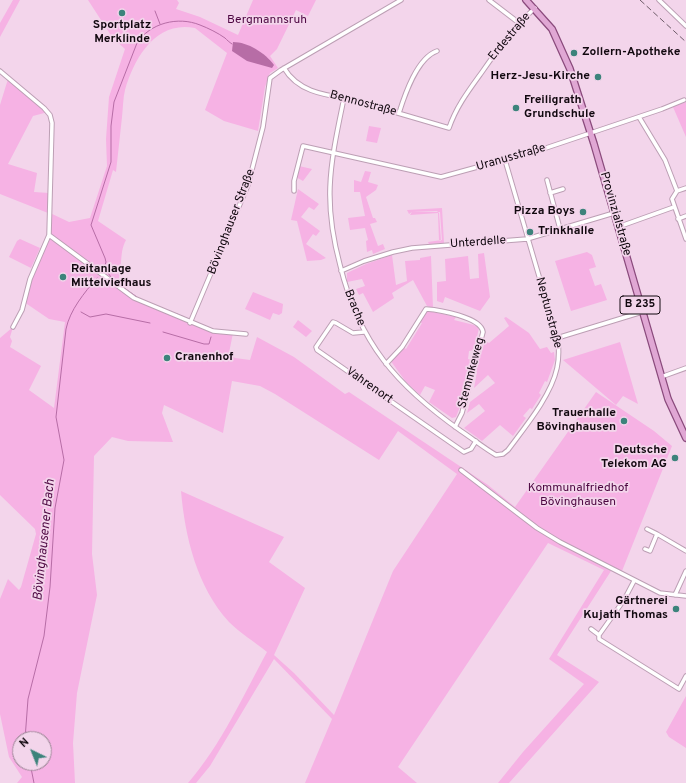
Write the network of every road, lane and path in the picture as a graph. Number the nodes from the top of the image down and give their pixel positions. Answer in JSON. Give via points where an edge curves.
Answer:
{"nodes":[{"id":1,"x":401,"y":0,"type":"edge"},
{"id":2,"x":489,"y":0,"type":"edge"},
{"id":3,"x":526,"y":0,"type":"edge"},
{"id":4,"x":659,"y":0,"type":"edge"},
{"id":5,"x":535,"y":8,"type":"junction"},
{"id":6,"x":519,"y":23,"type":"junction"},
{"id":7,"x":686,"y":26,"type":"edge"},
{"id":8,"x":437,"y":51,"type":"dead end"},
{"id":9,"x":284,"y":68,"type":"junction"},
{"id":10,"x":0,"y":72,"type":"edge"},
{"id":11,"x":344,"y":98,"type":"junction"},
{"id":12,"x":684,"y":100,"type":"dead end"},
{"id":13,"x":399,"y":113,"type":"junction"},
{"id":14,"x":639,"y":117,"type":"junction"},
{"id":15,"x":449,"y":128,"type":"joint"},
{"id":16,"x":591,"y":134,"type":"junction"},
{"id":17,"x":335,"y":152,"type":"junction"},
{"id":18,"x":505,"y":160,"type":"junction"},
{"id":19,"x":547,"y":180,"type":"dead end"},
{"id":20,"x":686,"y":188,"type":"edge"},
{"id":21,"x":563,"y":189,"type":"dead end"},
{"id":22,"x":294,"y":191,"type":"dead end"},
{"id":23,"x":677,"y":192,"type":"junction"},
{"id":24,"x":550,"y":193,"type":"junction"},
{"id":25,"x":674,"y":207,"type":"junction"},
{"id":26,"x":614,"y":213,"type":"junction"},
{"id":27,"x":686,"y":216,"type":"edge"},
{"id":28,"x":678,"y":219,"type":"junction"},
{"id":29,"x":618,"y":227,"type":"junction"},
{"id":30,"x":560,"y":229,"type":"junction"},
{"id":31,"x":49,"y":235,"type":"junction"},
{"id":32,"x":527,"y":239,"type":"junction"},
{"id":33,"x":686,"y":239,"type":"edge"},
{"id":34,"x":341,"y":271,"type":"junction"},
{"id":35,"x":642,"y":312,"type":"junction"},
{"id":36,"x":190,"y":323,"type":"junction"},
{"id":37,"x":13,"y":327,"type":"dead end"},
{"id":38,"x":364,"y":332,"type":"junction"},
{"id":39,"x":246,"y":334,"type":"dead end"},
{"id":40,"x":557,"y":338,"type":"junction"},
{"id":41,"x":386,"y":364,"type":"junction"},
{"id":42,"x":686,"y":368,"type":"edge"},
{"id":43,"x":661,"y":377,"type":"junction"},
{"id":44,"x":455,"y":427,"type":"junction"},
{"id":45,"x":686,"y":438,"type":"edge"},
{"id":46,"x":476,"y":441,"type":"junction"},
{"id":47,"x":503,"y":454,"type":"joint"},
{"id":48,"x":461,"y":470,"type":"dead end"},
{"id":49,"x":647,"y":529,"type":"dead end"},
{"id":50,"x":657,"y":534,"type":"junction"},
{"id":51,"x":645,"y":549,"type":"dead end"},
{"id":52,"x":686,"y":551,"type":"edge"},
{"id":53,"x":686,"y":571,"type":"edge"},
{"id":54,"x":634,"y":581,"type":"junction"},
{"id":55,"x":675,"y":595,"type":"junction"},
{"id":56,"x":686,"y":596,"type":"edge"},
{"id":57,"x":591,"y":629,"type":"dead end"},
{"id":58,"x":600,"y":635,"type":"junction"},
{"id":59,"x":686,"y":676,"type":"edge"}],
"edges":[{"from":1,"to":9,"type":"street","name":"Bövinghauser Straße"},
{"from":2,"to":6,"type":"street"},
{"from":3,"to":5,"type":"main road","name":"Provinzialstraße","number":"B 235"},
{"from":4,"to":7,"type":"street"},
{"from":5,"to":6,"type":"street","name":"Erdestraße"},
{"from":5,"to":16,"type":"main road","name":"Provinzialstraße","number":"B 235","via":[[552,29],[564,51]]},
{"from":6,"to":15,"type":"street","name":"Erdestraße","via":[[462,100]]},
{"from":8,"to":13,"type":"street","via":[[431,54],[412,78]]},
{"from":9,"to":11,"type":"street","name":"Bennostraße","via":[[292,80],[301,86]]},
{"from":9,"to":36,"type":"street","name":"Bövinghauser Straße","via":[[270,78],[263,127],[245,194]]},
{"from":10,"to":31,"type":"street","via":[[50,115],[52,123]]},
{"from":11,"to":13,"type":"street","name":"Bennostraße"},
{"from":11,"to":17,"type":"street","name":"Brache"},
{"from":12,"to":14,"type":"street","name":"Uranusstraße"},
{"from":13,"to":15,"type":"street","name":"Bennostraße"},
{"from":14,"to":16,"type":"street","name":"Uranusstraße"},
{"from":14,"to":23,"type":"street","via":[[664,160]]},
{"from":16,"to":18,"type":"street","name":"Uranusstraße"},
{"from":16,"to":26,"type":"main road","name":"Provinzialstraße","number":"B 235"},
{"from":17,"to":18,"type":"street","name":"Uranusstraße","via":[[441,177]]},
{"from":17,"to":22,"type":"street","name":"Uranusstraße","via":[[303,146],[295,175]]},
{"from":17,"to":34,"type":"street","name":"Brache","via":[[330,187],[330,213]]},
{"from":18,"to":32,"type":"street","name":"Neptunstraße"},
{"from":19,"to":24,"type":"street"},
{"from":20,"to":23,"type":"street"},
{"from":21,"to":24,"type":"street"},
{"from":23,"to":25,"type":"street","via":[[672,199]]},
{"from":24,"to":30,"type":"street"},
{"from":25,"to":28,"type":"street"},
{"from":25,"to":29,"type":"street"},
{"from":26,"to":29,"type":"main road","name":"Provinzialstraße","number":"B 235"},
{"from":26,"to":30,"type":"street","name":"Unterdelle"},
{"from":27,"to":28,"type":"street"},
{"from":28,"to":33,"type":"street"},
{"from":29,"to":35,"type":"main road","name":"Provinzialstraße","number":"B 235"},
{"from":30,"to":32,"type":"street","name":"Unterdelle"},
{"from":31,"to":36,"type":"street","via":[[134,298]]},
{"from":31,"to":37,"type":"street","via":[[30,279],[22,310]]},
{"from":32,"to":34,"type":"street","name":"Unterdelle","via":[[412,248],[382,254]]},
{"from":32,"to":40,"type":"street","name":"Neptunstraße"},
{"from":34,"to":38,"type":"street","name":"Brache","via":[[351,304]]},
{"from":35,"to":40,"type":"street"},
{"from":35,"to":43,"type":"main road","name":"Provinzialstraße","number":"B 235"},
{"from":36,"to":39,"type":"street","via":[[213,331]]},
{"from":38,"to":41,"type":"street","name":"Brache"},
{"from":38,"to":46,"type":"street","name":"Vahrenort","via":[[352,333],[333,322],[316,347],[317,350],[464,452],[471,449]]},
{"from":40,"to":47,"type":"street","name":"Neptunstraße","via":[[559,355],[551,384],[526,425]]},
{"from":41,"to":44,"type":"street","name":"Brache","via":[[413,394]]},
{"from":41,"to":44,"type":"street","name":"Stemmkeweg","via":[[402,347],[426,309],[470,318],[479,324],[483,332],[462,413]]},
{"from":42,"to":43,"type":"street"},
{"from":43,"to":45,"type":"main road","name":"Provinzialstraße","number":"B 235","via":[[676,420]]},
{"from":44,"to":46,"type":"street","name":"Brache"},
{"from":46,"to":47,"type":"street","name":"Brache","via":[[496,455]]},
{"from":48,"to":54,"type":"street","via":[[549,536]]},
{"from":49,"to":50,"type":"street"},
{"from":50,"to":51,"type":"street","via":[[650,551]]},
{"from":50,"to":52,"type":"street"},
{"from":53,"to":55,"type":"street"},
{"from":54,"to":55,"type":"street","via":[[660,593]]},
{"from":54,"to":58,"type":"street"},
{"from":55,"to":56,"type":"street"},
{"from":57,"to":58,"type":"street"},
{"from":58,"to":59,"type":"street","via":[[599,639],[679,689]]}]}
